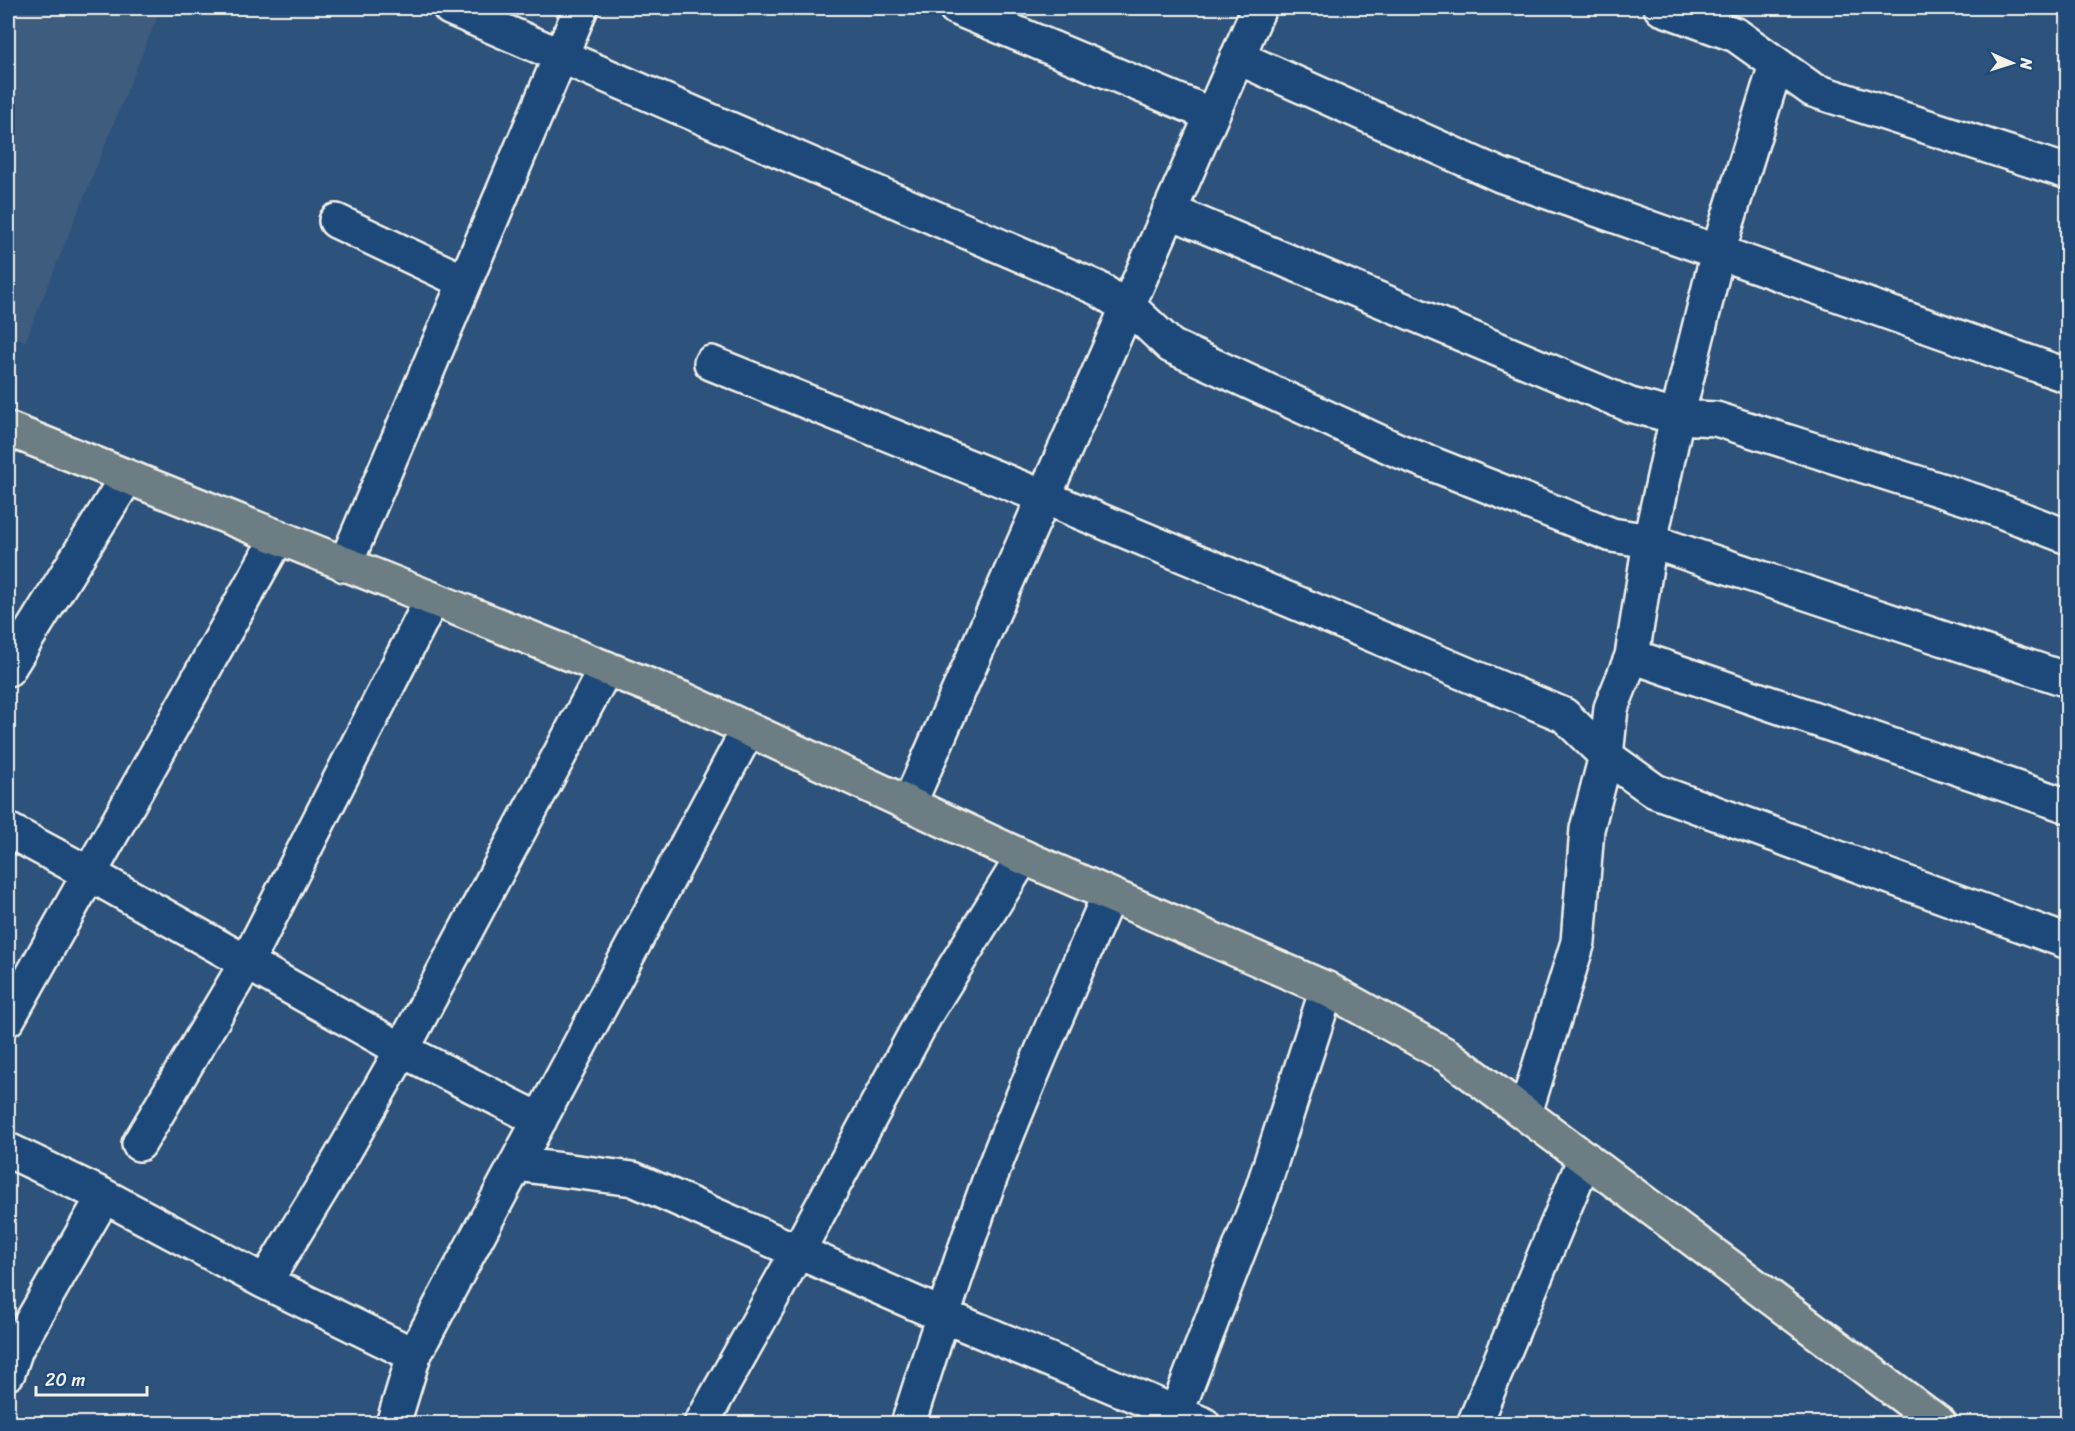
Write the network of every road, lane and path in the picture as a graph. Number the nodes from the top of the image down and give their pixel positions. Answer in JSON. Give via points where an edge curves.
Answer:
{"nodes":[{"id":1,"x":450,"y":8,"type":"edge"},
{"id":2,"x":581,"y":8,"type":"edge"},
{"id":3,"x":956,"y":8,"type":"edge"},
{"id":4,"x":1259,"y":8,"type":"edge"},
{"id":5,"x":1661,"y":8,"type":"edge"},
{"id":6,"x":561,"y":54,"type":"junction"},
{"id":7,"x":1237,"y":57,"type":"junction"},
{"id":8,"x":1776,"y":65,"type":"junction"},
{"id":9,"x":1212,"y":115,"type":"junction"},
{"id":10,"x":2067,"y":172,"type":"edge"},
{"id":11,"x":1169,"y":211,"type":"junction"},
{"id":12,"x":336,"y":221,"type":"dead end"},
{"id":13,"x":1718,"y":252,"type":"junction"},
{"id":14,"x":465,"y":282,"type":"junction"},
{"id":15,"x":1127,"y":308,"type":"junction"},
{"id":16,"x":711,"y":363,"type":"dead end"},
{"id":17,"x":2067,"y":376,"type":"edge"},
{"id":18,"x":1677,"y":417,"type":"junction"},
{"id":19,"x":8,"y":429,"type":"edge"},
{"id":20,"x":127,"y":477,"type":"junction"},
{"id":21,"x":1044,"y":497,"type":"junction"},
{"id":22,"x":278,"y":537,"type":"junction"},
{"id":23,"x":2067,"y":537,"type":"edge"},
{"id":24,"x":1650,"y":541,"type":"junction"},
{"id":25,"x":345,"y":565,"type":"junction"},
{"id":26,"x":432,"y":599,"type":"junction"},
{"id":27,"x":1632,"y":656,"type":"junction"},
{"id":28,"x":606,"y":668,"type":"junction"},
{"id":29,"x":8,"y":669,"type":"edge"},
{"id":30,"x":2067,"y":680,"type":"edge"},
{"id":31,"x":748,"y":730,"type":"junction"},
{"id":32,"x":1606,"y":756,"type":"junction"},
{"id":33,"x":909,"y":804,"type":"junction"},
{"id":34,"x":2067,"y":806,"type":"edge"},
{"id":35,"x":8,"y":830,"type":"edge"},
{"id":36,"x":1023,"y":857,"type":"junction"},
{"id":37,"x":88,"y":873,"type":"junction"},
{"id":38,"x":1109,"y":895,"type":"junction"},
{"id":39,"x":2067,"y":942,"type":"edge"},
{"id":40,"x":246,"y":962,"type":"junction"},
{"id":41,"x":1327,"y":989,"type":"junction"},
{"id":42,"x":8,"y":1019,"type":"edge"},
{"id":43,"x":402,"y":1050,"type":"junction"},
{"id":44,"x":1525,"y":1113,"type":"junction"},
{"id":45,"x":540,"y":1120,"type":"junction"},
{"id":46,"x":139,"y":1144,"type":"dead end"},
{"id":47,"x":8,"y":1150,"type":"edge"},
{"id":48,"x":1585,"y":1158,"type":"junction"},
{"id":49,"x":516,"y":1164,"type":"junction"},
{"id":50,"x":104,"y":1196,"type":"junction"},
{"id":51,"x":797,"y":1253,"type":"junction"},
{"id":52,"x":265,"y":1281,"type":"junction"},
{"id":53,"x":942,"y":1315,"type":"junction"},
{"id":54,"x":414,"y":1355,"type":"junction"},
{"id":55,"x":8,"y":1373,"type":"edge"},
{"id":56,"x":1184,"y":1420,"type":"edge"},
{"id":57,"x":393,"y":1424,"type":"edge"},
{"id":58,"x":701,"y":1424,"type":"edge"},
{"id":59,"x":908,"y":1424,"type":"edge"},
{"id":60,"x":1474,"y":1424,"type":"edge"},
{"id":61,"x":1940,"y":1424,"type":"edge"}],
"edges":[{"from":1,"to":6,"type":"street"},
{"from":2,"to":6,"type":"street"},
{"from":3,"to":9,"type":"street"},
{"from":4,"to":7,"type":"street"},
{"from":5,"to":8,"type":"street","via":[[1736,35]]},
{"from":6,"to":14,"type":"street"},
{"from":6,"to":15,"type":"street","via":[[1097,288]]},
{"from":7,"to":9,"type":"street"},
{"from":7,"to":13,"type":"street","via":[[1500,175]]},
{"from":8,"to":10,"type":"street","via":[[1813,90]]},
{"from":8,"to":13,"type":"street"},
{"from":9,"to":11,"type":"street"},
{"from":11,"to":15,"type":"street"},
{"from":11,"to":18,"type":"street","via":[[1630,405]]},
{"from":12,"to":14,"type":"street"},
{"from":13,"to":17,"type":"street"},
{"from":13,"to":18,"type":"street"},
{"from":14,"to":25,"type":"street"},
{"from":15,"to":21,"type":"street"},
{"from":15,"to":24,"type":"street","via":[[1171,346],[1397,450],[1612,536]]},
{"from":16,"to":21,"type":"street"},
{"from":18,"to":23,"type":"street","via":[[1716,419],[1975,501]]},
{"from":18,"to":24,"type":"street"},
{"from":19,"to":20,"type":"main road"},
{"from":20,"to":22,"type":"main road"},
{"from":20,"to":29,"type":"street"},
{"from":21,"to":32,"type":"street","via":[[1564,715]]},
{"from":21,"to":33,"type":"street"},
{"from":22,"to":25,"type":"main road"},
{"from":22,"to":37,"type":"street"},
{"from":24,"to":27,"type":"street"},
{"from":24,"to":30,"type":"street"},
{"from":25,"to":26,"type":"main road"},
{"from":26,"to":28,"type":"main road"},
{"from":26,"to":40,"type":"street"},
{"from":27,"to":32,"type":"street","via":[[1611,708]]},
{"from":27,"to":34,"type":"street"},
{"from":28,"to":31,"type":"main road"},
{"from":28,"to":43,"type":"street"},
{"from":31,"to":33,"type":"main road"},
{"from":31,"to":45,"type":"street"},
{"from":32,"to":39,"type":"street","via":[[1654,791]]},
{"from":32,"to":44,"type":"street","via":[[1587,829],[1578,942]]},
{"from":33,"to":36,"type":"main road"},
{"from":35,"to":37,"type":"street"},
{"from":36,"to":38,"type":"main road"},
{"from":36,"to":51,"type":"street","via":[[927,1012]]},
{"from":37,"to":40,"type":"street"},
{"from":37,"to":42,"type":"street"},
{"from":38,"to":41,"type":"main road"},
{"from":38,"to":53,"type":"street","via":[[1030,1076]]},
{"from":40,"to":43,"type":"street"},
{"from":40,"to":46,"type":"street"},
{"from":41,"to":44,"type":"main road","via":[[1448,1056]]},
{"from":41,"to":56,"type":"street"},
{"from":43,"to":45,"type":"street"},
{"from":43,"to":52,"type":"street"},
{"from":44,"to":48,"type":"main road"},
{"from":45,"to":49,"type":"street"},
{"from":47,"to":50,"type":"street"},
{"from":48,"to":60,"type":"street"},
{"from":48,"to":61,"type":"main road"},
{"from":49,"to":51,"type":"street","via":[[633,1179]]},
{"from":49,"to":54,"type":"street"},
{"from":50,"to":52,"type":"street"},
{"from":50,"to":55,"type":"street","via":[[16,1349]]},
{"from":51,"to":53,"type":"street"},
{"from":51,"to":58,"type":"street"},
{"from":52,"to":54,"type":"street"},
{"from":53,"to":56,"type":"street"},
{"from":53,"to":59,"type":"street"},
{"from":54,"to":57,"type":"street"}]}
